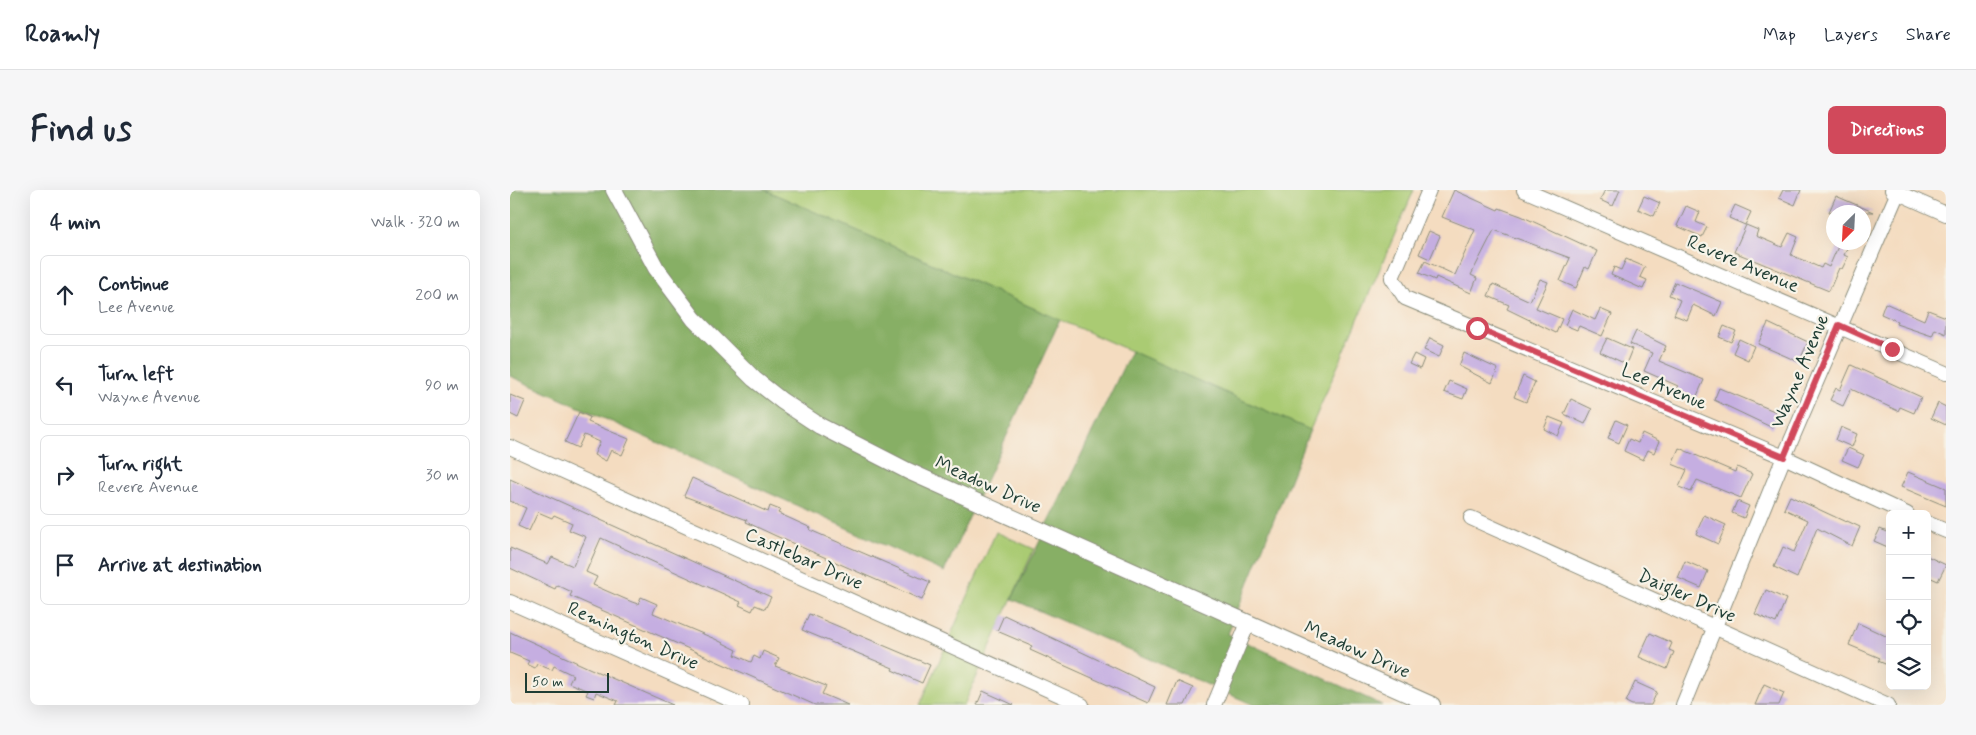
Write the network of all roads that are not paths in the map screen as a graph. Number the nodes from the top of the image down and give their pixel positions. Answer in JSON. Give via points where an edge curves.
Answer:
{"nodes":[{"id":1,"x":614,"y":190,"type":"edge"},
{"id":2,"x":1429,"y":190,"type":"edge"},
{"id":3,"x":1524,"y":190,"type":"edge"},
{"id":4,"x":1895,"y":191,"type":"edge"},
{"id":5,"x":1946,"y":214,"type":"edge"},
{"id":6,"x":1839,"y":325,"type":"junction"},
{"id":7,"x":1946,"y":373,"type":"edge"},
{"id":8,"x":510,"y":447,"type":"edge"},
{"id":9,"x":1784,"y":457,"type":"junction"},
{"id":10,"x":1898,"y":510,"type":"edge"},
{"id":11,"x":1471,"y":518,"type":"dead end"},
{"id":12,"x":1931,"y":525,"type":"edge"},
{"id":13,"x":1946,"y":531,"type":"edge"},
{"id":14,"x":510,"y":602,"type":"edge"},
{"id":15,"x":1248,"y":623,"type":"junction"},
{"id":16,"x":1714,"y":629,"type":"junction"},
{"id":17,"x":742,"y":705,"type":"edge"},
{"id":18,"x":1082,"y":705,"type":"edge"},
{"id":19,"x":1214,"y":705,"type":"edge"},
{"id":20,"x":1432,"y":705,"type":"edge"},
{"id":21,"x":1683,"y":705,"type":"edge"},
{"id":22,"x":1888,"y":705,"type":"edge"}],
"edges":[{"from":1,"to":15,"type":"street","name":"Meadow Drive","via":[[651,260],[694,319],[730,357],[782,401],[856,446]]},
{"from":2,"to":9,"type":"street","name":"Lee Avenue","via":[[1392,278],[1405,298]]},
{"from":3,"to":6,"type":"street","name":"Revere Avenue"},
{"from":4,"to":5,"type":"street"},
{"from":4,"to":6,"type":"street","name":"Wayne Avenue"},
{"from":6,"to":7,"type":"street","name":"Revere Avenue"},
{"from":6,"to":9,"type":"street","name":"Wayne Avenue"},
{"from":8,"to":18,"type":"street","name":"Castlebar Drive"},
{"from":9,"to":10,"type":"street","name":"Lee Avenue"},
{"from":9,"to":16,"type":"street","name":"Wayne Avenue"},
{"from":11,"to":16,"type":"street","name":"Daigler Drive"},
{"from":12,"to":13,"type":"street"},
{"from":14,"to":17,"type":"street","name":"Remington Drive"},
{"from":15,"to":19,"type":"street"},
{"from":15,"to":20,"type":"street","name":"Meadow Drive"},
{"from":16,"to":21,"type":"street","name":"Wayne Avenue"},
{"from":16,"to":22,"type":"street","name":"Daigler Drive"}]}
